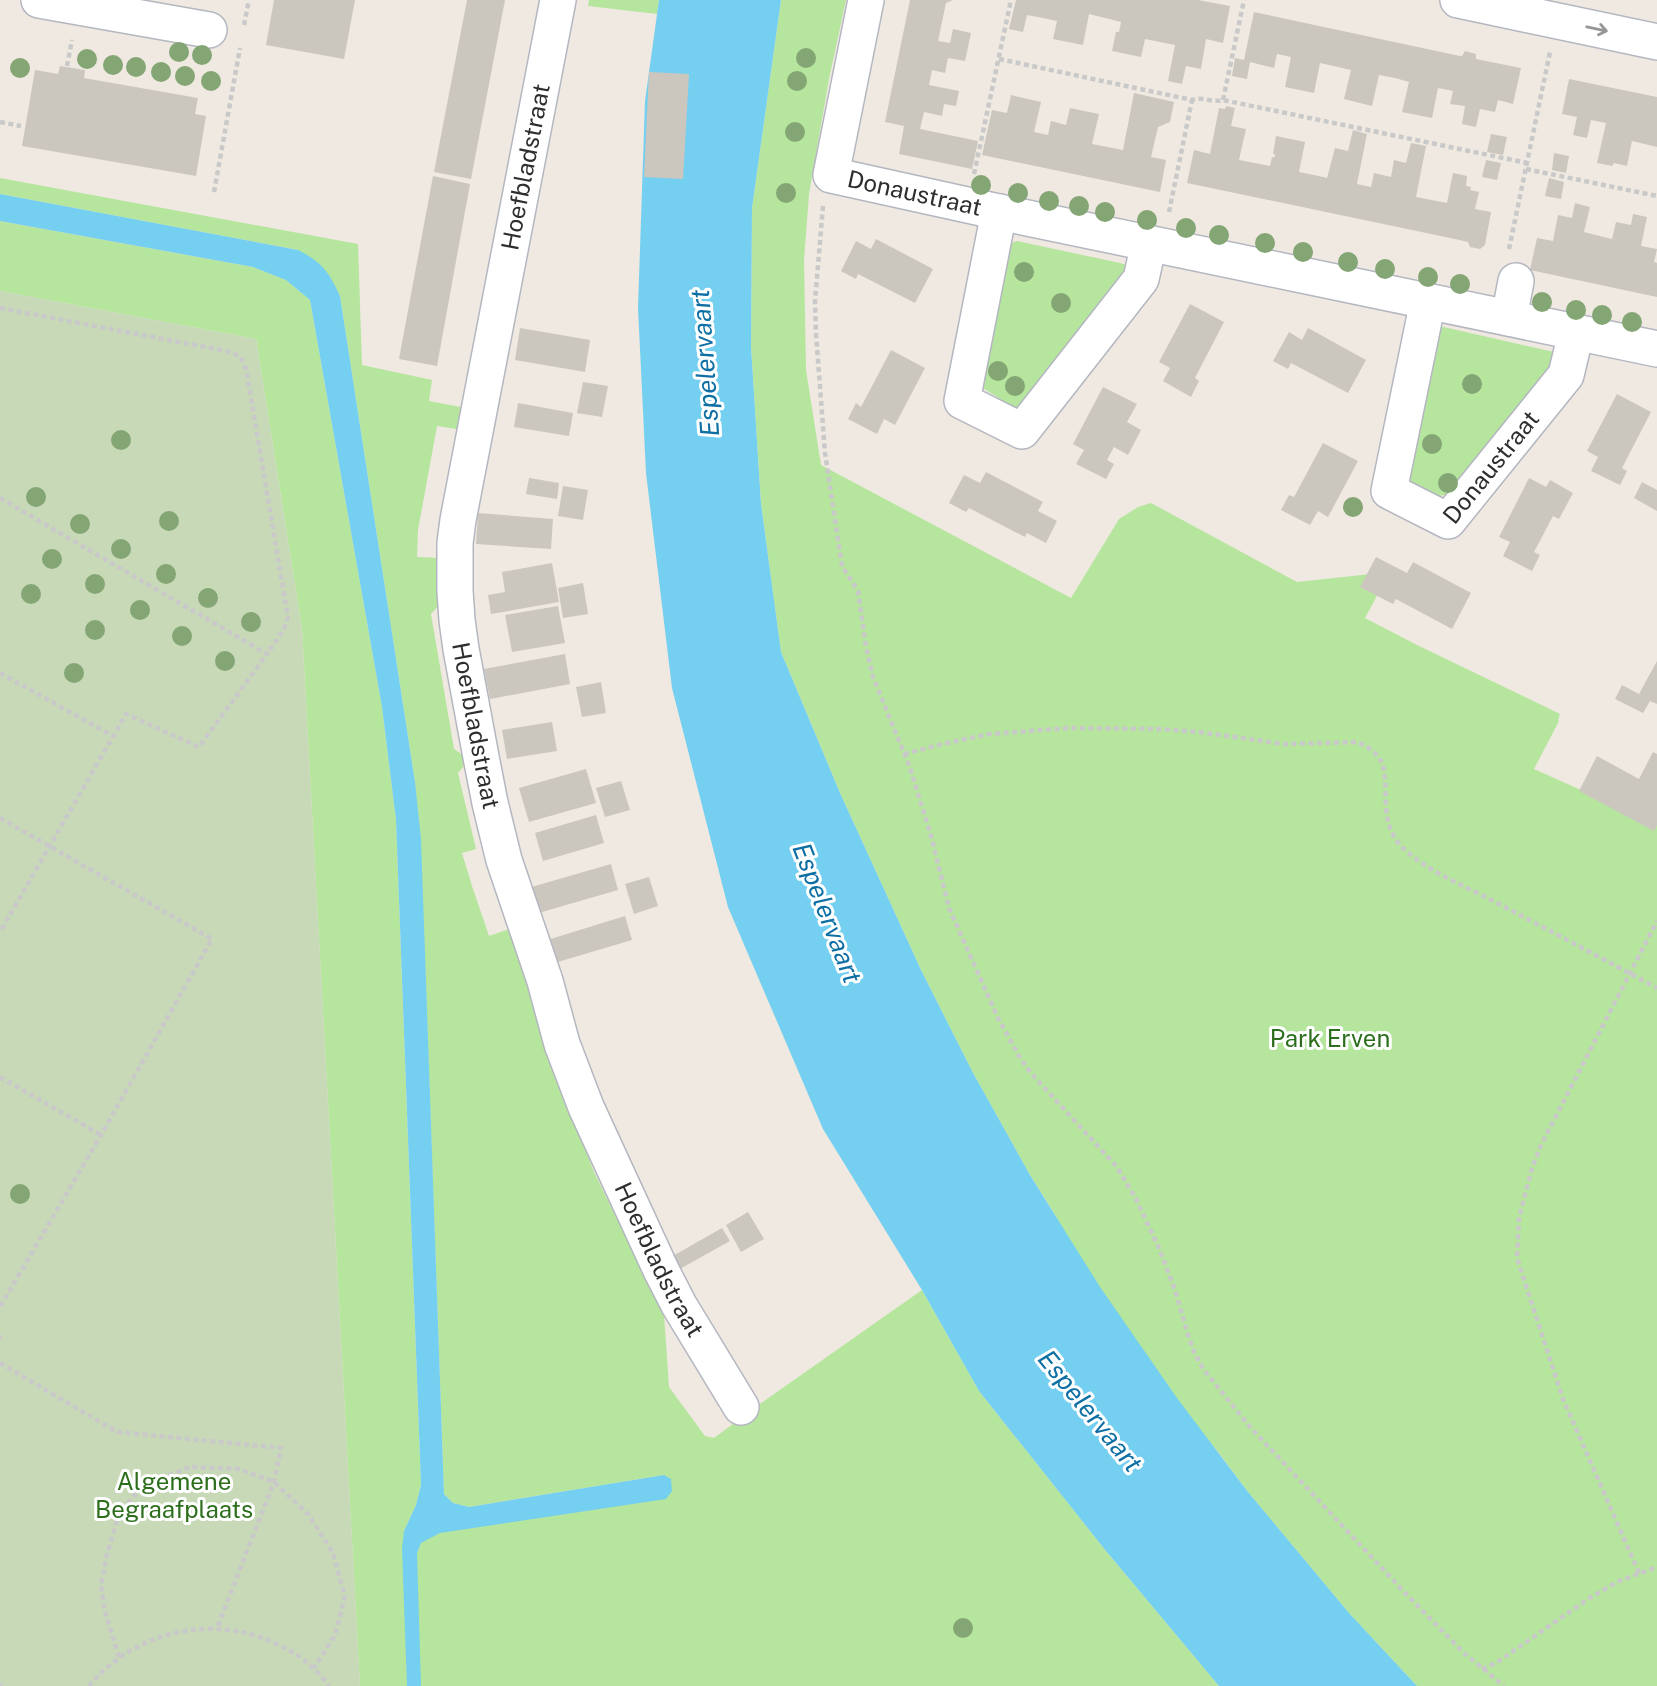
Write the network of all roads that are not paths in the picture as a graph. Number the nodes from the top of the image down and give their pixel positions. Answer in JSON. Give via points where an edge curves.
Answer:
{"nodes":[{"id":1,"x":39,"y":0,"type":"edge"},
{"id":2,"x":558,"y":0,"type":"edge"},
{"id":3,"x":866,"y":0,"type":"edge"},
{"id":4,"x":1458,"y":0,"type":"edge"},
{"id":5,"x":1541,"y":8,"type":"edge"},
{"id":6,"x":209,"y":30,"type":"dead end"},
{"id":7,"x":1657,"y":42,"type":"edge"},
{"id":8,"x":999,"y":212,"type":"junction"},
{"id":9,"x":1149,"y":243,"type":"junction"},
{"id":10,"x":1512,"y":267,"type":"road end"},
{"id":11,"x":1427,"y":301,"type":"junction"},
{"id":12,"x":1509,"y":318,"type":"junction"},
{"id":13,"x":1576,"y":333,"type":"junction"},
{"id":14,"x":1657,"y":349,"type":"edge"},
{"id":15,"x":741,"y":1407,"type":"dead end"}],
"edges":[{"from":1,"to":6,"type":"street"},
{"from":2,"to":15,"type":"street","name":"Hoefbladstraat","via":[[458,520],[455,591],[461,649],[501,848],[562,1044],[660,1270]]},
{"from":3,"to":8,"type":"street","name":"Donaustraat","via":[[827,185]]},
{"from":4,"to":5,"type":"street"},
{"from":5,"to":7,"type":"street","one_way":true},
{"from":8,"to":9,"type":"street","name":"Donaustraat"},
{"from":8,"to":9,"type":"street","name":"Donaustraat","via":[[962,401],[1022,431],[1141,279]]},
{"from":9,"to":11,"type":"street","name":"Donaustraat"},
{"from":10,"to":12,"type":"street"},
{"from":11,"to":12,"type":"street","name":"Donaustraat"},
{"from":11,"to":13,"type":"street","name":"Donaustraat","via":[[1389,491],[1448,521],[1566,375]]},
{"from":12,"to":13,"type":"street","name":"Donaustraat"},
{"from":13,"to":14,"type":"street","name":"Donaustraat"}]}
